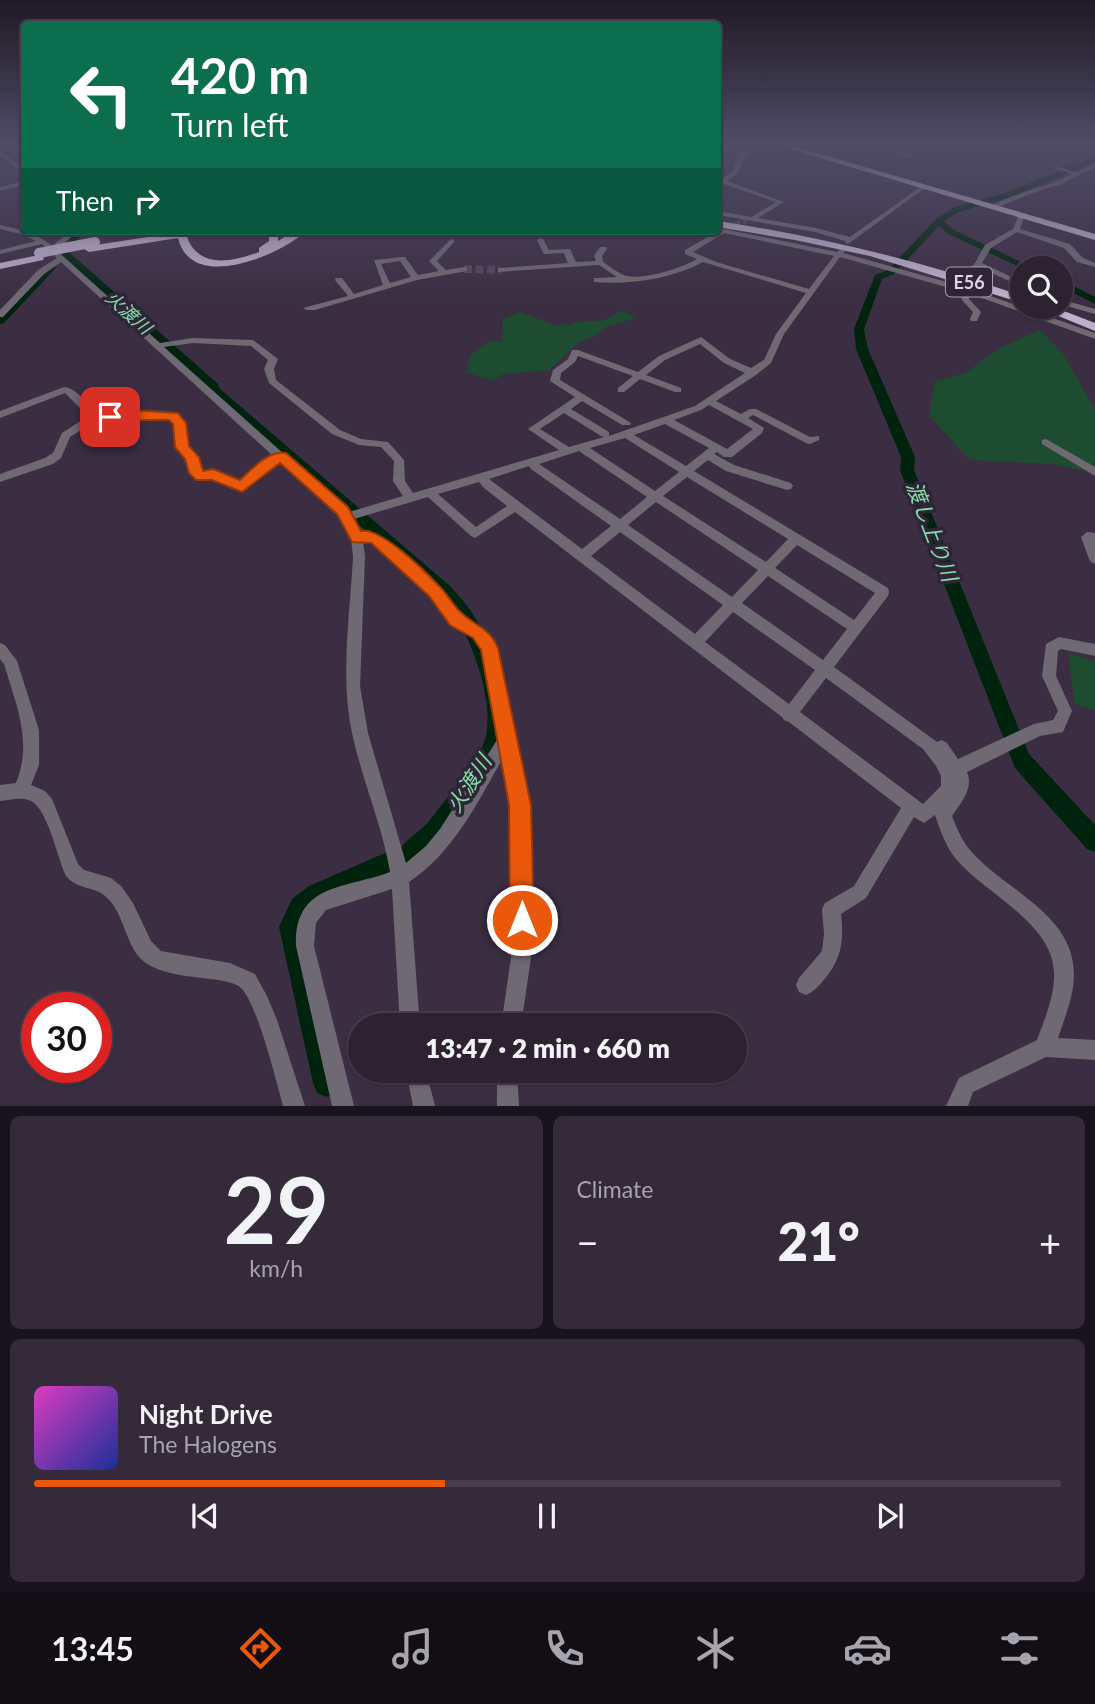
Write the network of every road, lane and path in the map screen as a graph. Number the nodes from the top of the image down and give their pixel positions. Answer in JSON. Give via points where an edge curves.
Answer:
{"nodes":[{"id":1,"x":769,"y":197,"type":"edge"},
{"id":2,"x":910,"y":197,"type":"edge"},
{"id":3,"x":952,"y":197,"type":"edge"},
{"id":4,"x":1016,"y":197,"type":"edge"},
{"id":5,"x":988,"y":207,"type":"junction"},
{"id":6,"x":721,"y":214,"type":"edge"},
{"id":7,"x":1021,"y":217,"type":"junction"},
{"id":8,"x":749,"y":220,"type":"junction"},
{"id":9,"x":0,"y":227,"type":"edge"},
{"id":10,"x":721,"y":227,"type":"edge"},
{"id":11,"x":721,"y":227,"type":"edge"},
{"id":12,"x":1016,"y":230,"type":"junction"},
{"id":13,"x":21,"y":232,"type":"edge"},
{"id":14,"x":26,"y":235,"type":"edge"},
{"id":15,"x":71,"y":235,"type":"edge"},
{"id":16,"x":127,"y":235,"type":"edge"},
{"id":17,"x":182,"y":235,"type":"edge"},
{"id":18,"x":274,"y":235,"type":"edge"},
{"id":19,"x":295,"y":235,"type":"edge"},
{"id":20,"x":709,"y":235,"type":"edge"},
{"id":21,"x":1095,"y":237,"type":"edge"},
{"id":22,"x":541,"y":240,"type":"dead end"},
{"id":23,"x":451,"y":241,"type":"dead end"},
{"id":24,"x":91,"y":245,"type":"junction"},
{"id":25,"x":603,"y":249,"type":"dead end"},
{"id":26,"x":51,"y":250,"type":"junction"},
{"id":27,"x":0,"y":252,"type":"edge"},
{"id":28,"x":40,"y":252,"type":"junction"},
{"id":29,"x":841,"y":252,"type":"junction"},
{"id":30,"x":703,"y":259,"type":"junction"},
{"id":31,"x":887,"y":259,"type":"junction"},
{"id":32,"x":61,"y":260,"type":"junction"},
{"id":33,"x":0,"y":263,"type":"edge"},
{"id":34,"x":600,"y":263,"type":"junction"},
{"id":35,"x":978,"y":264,"type":"junction"},
{"id":36,"x":573,"y":265,"type":"junction"},
{"id":37,"x":1095,"y":265,"type":"edge"},
{"id":38,"x":464,"y":269,"type":"tunnel mouth"},
{"id":39,"x":501,"y":270,"type":"tunnel mouth"},
{"id":40,"x":904,"y":270,"type":"joint"},
{"id":41,"x":444,"y":272,"type":"junction"},
{"id":42,"x":416,"y":278,"type":"junction"},
{"id":43,"x":626,"y":279,"type":"junction"},
{"id":44,"x":1010,"y":279,"type":"edge"},
{"id":45,"x":339,"y":280,"type":"dead end"},
{"id":46,"x":597,"y":280,"type":"dead end"},
{"id":47,"x":965,"y":282,"type":"junction"},
{"id":48,"x":387,"y":286,"type":"junction"},
{"id":49,"x":810,"y":292,"type":"junction"},
{"id":50,"x":1010,"y":294,"type":"edge"},
{"id":51,"x":352,"y":296,"type":"junction"},
{"id":52,"x":1073,"y":304,"type":"edge"},
{"id":53,"x":307,"y":308,"type":"dead end"},
{"id":54,"x":1095,"y":312,"type":"edge"},
{"id":55,"x":0,"y":315,"type":"edge"},
{"id":56,"x":1073,"y":316,"type":"edge"},
{"id":57,"x":1073,"y":317,"type":"edge"},
{"id":58,"x":974,"y":319,"type":"dead end"},
{"id":59,"x":1095,"y":325,"type":"edge"},
{"id":60,"x":1095,"y":336,"type":"edge"},
{"id":61,"x":164,"y":344,"type":"junction"},
{"id":62,"x":753,"y":373,"type":"junction"},
{"id":63,"x":639,"y":377,"type":"junction"},
{"id":64,"x":621,"y":390,"type":"dead end"},
{"id":65,"x":678,"y":390,"type":"dead end"},
{"id":66,"x":582,"y":397,"type":"junction"},
{"id":67,"x":709,"y":401,"type":"junction"},
{"id":68,"x":564,"y":408,"type":"junction"},
{"id":69,"x":0,"y":415,"type":"edge"},
{"id":70,"x":98,"y":415,"type":"junction"},
{"id":71,"x":741,"y":418,"type":"junction"},
{"id":72,"x":668,"y":421,"type":"junction"},
{"id":73,"x":626,"y":428,"type":"junction"},
{"id":74,"x":606,"y":434,"type":"dead end"},
{"id":75,"x":815,"y":438,"type":"dead end"},
{"id":76,"x":1046,"y":442,"type":"dead end"},
{"id":77,"x":580,"y":447,"type":"junction"},
{"id":78,"x":567,"y":451,"type":"junction"},
{"id":79,"x":711,"y":452,"type":"junction"},
{"id":80,"x":281,"y":456,"type":"junction"},
{"id":81,"x":531,"y":461,"type":"junction"},
{"id":82,"x":1095,"y":472,"type":"edge"},
{"id":83,"x":687,"y":473,"type":"junction"},
{"id":84,"x":481,"y":475,"type":"junction"},
{"id":85,"x":0,"y":478,"type":"edge"},
{"id":86,"x":787,"y":486,"type":"dead end"},
{"id":87,"x":430,"y":491,"type":"junction"},
{"id":88,"x":410,"y":497,"type":"junction"},
{"id":89,"x":654,"y":498,"type":"junction"},
{"id":90,"x":515,"y":506,"type":"junction"},
{"id":91,"x":354,"y":515,"type":"junction"},
{"id":92,"x":621,"y":526,"type":"junction"},
{"id":93,"x":357,"y":538,"type":"junction"},
{"id":94,"x":1095,"y":538,"type":"edge"},
{"id":95,"x":796,"y":539,"type":"junction"},
{"id":96,"x":582,"y":556,"type":"junction"},
{"id":97,"x":1095,"y":559,"type":"edge"},
{"id":98,"x":765,"y":570,"type":"junction"},
{"id":99,"x":732,"y":604,"type":"junction"},
{"id":100,"x":469,"y":627,"type":"joint"},
{"id":101,"x":856,"y":628,"type":"junction"},
{"id":102,"x":696,"y":642,"type":"junction"},
{"id":103,"x":0,"y":649,"type":"edge"},
{"id":104,"x":1095,"y":650,"type":"edge"},
{"id":105,"x":825,"y":669,"type":"junction"},
{"id":106,"x":848,"y":685,"type":"junction"},
{"id":107,"x":789,"y":715,"type":"junction"},
{"id":108,"x":509,"y":740,"type":"junction"},
{"id":109,"x":957,"y":768,"type":"junction"},
{"id":110,"x":21,"y":789,"type":"junction"},
{"id":111,"x":0,"y":793,"type":"edge"},
{"id":112,"x":911,"y":806,"type":"junction"},
{"id":113,"x":400,"y":877,"type":"junction"},
{"id":114,"x":806,"y":985,"type":"dead end"},
{"id":115,"x":409,"y":1013,"type":"edge"},
{"id":116,"x":513,"y":1013,"type":"edge"},
{"id":117,"x":1045,"y":1047,"type":"junction"},
{"id":118,"x":1095,"y":1050,"type":"edge"},
{"id":119,"x":419,"y":1083,"type":"edge"},
{"id":120,"x":507,"y":1083,"type":"edge"},
{"id":121,"x":294,"y":1105,"type":"edge"},
{"id":122,"x":343,"y":1105,"type":"edge"},
{"id":123,"x":424,"y":1105,"type":"edge"},
{"id":124,"x":508,"y":1105,"type":"edge"},
{"id":125,"x":957,"y":1105,"type":"edge"}],
"edges":[{"from":1,"to":8,"type":"street","via":[[781,202]]},
{"from":2,"to":8,"type":"street","via":[[850,241],[816,229]]},
{"from":3,"to":5,"type":"highway"},
{"from":4,"to":5,"type":"street"},
{"from":5,"to":7,"type":"highway"},
{"from":6,"to":8,"type":"street"},
{"from":7,"to":12,"type":"street"},
{"from":7,"to":21,"type":"highway"},
{"from":9,"to":13,"type":"street"},
{"from":10,"to":29,"type":"street"},
{"from":11,"to":31,"type":"highway","number":"E56","via":[[818,242]]},
{"from":12,"to":35,"type":"street","via":[[988,247]]},
{"from":12,"to":37,"type":"street","via":[[1067,246],[1080,260]]},
{"from":14,"to":28,"type":"street"},
{"from":15,"to":26,"type":"street"},
{"from":16,"to":24,"type":"highway"},
{"from":17,"to":18,"type":"highway","via":[[200,256],[233,258],[260,252],[272,245]]},
{"from":17,"to":19,"type":"highway","via":[[185,251],[197,260],[233,262],[271,251]]},
{"from":17,"to":24,"type":"highway"},
{"from":20,"to":30,"type":"street","via":[[688,251]]},
{"from":22,"to":36,"type":"street","via":[[547,252],[567,251]]},
{"from":23,"to":41,"type":"street","via":[[433,261]]},
{"from":24,"to":28,"type":"highway","bridge":true},
{"from":25,"to":34,"type":"street"},
{"from":26,"to":28,"type":"street"},
{"from":26,"to":32,"type":"street"},
{"from":27,"to":28,"type":"street"},
{"from":28,"to":33,"type":"highway"},
{"from":29,"to":31,"type":"street"},
{"from":29,"to":49,"type":"street"},
{"from":30,"to":43,"type":"street","via":[[691,267]]},
{"from":30,"to":49,"type":"street"},
{"from":31,"to":40,"type":"street"},
{"from":31,"to":50,"type":"highway","number":"E56"},
{"from":32,"to":55,"type":"street","via":[[41,272]]},
{"from":32,"to":61,"type":"street"},
{"from":34,"to":36,"type":"street"},
{"from":34,"to":43,"type":"street"},
{"from":35,"to":44,"type":"street"},
{"from":35,"to":47,"type":"street"},
{"from":36,"to":39,"type":"street"},
{"from":38,"to":41,"type":"street"},
{"from":40,"to":47,"type":"street"},
{"from":41,"to":42,"type":"street"},
{"from":42,"to":48,"type":"street"},
{"from":42,"to":48,"type":"street","via":[[402,259],[377,262]]},
{"from":43,"to":46,"type":"street"},
{"from":45,"to":51,"type":"street"},
{"from":47,"to":58,"type":"street","via":[[965,302],[977,312]]},
{"from":47,"to":60,"type":"street"},
{"from":48,"to":51,"type":"street"},
{"from":49,"to":62,"type":"street","via":[[780,334],[768,361]]},
{"from":51,"to":53,"type":"street"},
{"from":52,"to":54,"type":"street"},
{"from":56,"to":59,"type":"highway"},
{"from":57,"to":59,"type":"highway"},
{"from":61,"to":80,"type":"street"},
{"from":61,"to":88,"type":"street","via":[[259,346],[274,359],[269,369],[272,382],[336,432],[359,442],[384,444],[399,460],[399,481]]},
{"from":62,"to":63,"type":"street","via":[[701,340],[662,358]]},
{"from":62,"to":67,"type":"street"},
{"from":63,"to":64,"type":"street"},
{"from":63,"to":65,"type":"street"},
{"from":63,"to":66,"type":"street","via":[[575,352],[554,376],[558,384]]},
{"from":66,"to":68,"type":"street"},
{"from":66,"to":73,"type":"street"},
{"from":67,"to":71,"type":"street"},
{"from":67,"to":72,"type":"street"},
{"from":68,"to":74,"type":"street"},
{"from":68,"to":78,"type":"street","via":[[533,429]]},
{"from":69,"to":70,"type":"street","via":[[68,390]]},
{"from":70,"to":80,"type":"street","via":[[173,416],[180,423],[182,447],[201,477],[213,474],[242,486]]},
{"from":70,"to":85,"type":"street","via":[[66,435],[57,456]]},
{"from":71,"to":75,"type":"street","via":[[753,411],[810,441]]},
{"from":71,"to":79,"type":"street","via":[[758,431],[728,454]]},
{"from":72,"to":73,"type":"street"},
{"from":72,"to":79,"type":"street"},
{"from":73,"to":77,"type":"street"},
{"from":73,"to":83,"type":"street"},
{"from":76,"to":82,"type":"street"},
{"from":77,"to":78,"type":"street"},
{"from":77,"to":89,"type":"street"},
{"from":78,"to":81,"type":"street"},
{"from":79,"to":83,"type":"street"},
{"from":79,"to":86,"type":"street","via":[[730,468]]},
{"from":80,"to":91,"type":"street"},
{"from":81,"to":84,"type":"street"},
{"from":81,"to":92,"type":"street"},
{"from":83,"to":89,"type":"street"},
{"from":83,"to":95,"type":"street"},
{"from":84,"to":87,"type":"street"},
{"from":84,"to":90,"type":"street"},
{"from":87,"to":88,"type":"street"},
{"from":87,"to":90,"type":"street","via":[[475,533]]},
{"from":88,"to":91,"type":"street"},
{"from":89,"to":92,"type":"street"},
{"from":89,"to":98,"type":"street"},
{"from":90,"to":96,"type":"street"},
{"from":91,"to":93,"type":"street"},
{"from":92,"to":96,"type":"street"},
{"from":92,"to":99,"type":"street"},
{"from":93,"to":100,"type":"street","via":[[369,535],[376,539]]},
{"from":93,"to":113,"type":"street","via":[[353,686],[360,733]]},
{"from":94,"to":97,"type":"street","via":[[1087,537]]},
{"from":95,"to":98,"type":"street"},
{"from":95,"to":101,"type":"street","via":[[883,593]]},
{"from":96,"to":102,"type":"street"},
{"from":98,"to":99,"type":"street"},
{"from":98,"to":101,"type":"street"},
{"from":99,"to":102,"type":"street"},
{"from":99,"to":105,"type":"street"},
{"from":100,"to":108,"type":"street","via":[[489,648]]},
{"from":101,"to":105,"type":"street"},
{"from":102,"to":107,"type":"street"},
{"from":103,"to":110,"type":"street","via":[[10,661],[31,730],[31,765]]},
{"from":104,"to":109,"type":"street","via":[[1059,643],[1051,648],[1049,676],[1065,711],[1058,727],[1039,729]]},
{"from":105,"to":106,"type":"street"},
{"from":105,"to":107,"type":"street"},
{"from":106,"to":109,"type":"street","via":[[862,689],[939,744]]},
{"from":106,"to":112,"type":"street","via":[[928,744],[942,760],[949,789],[924,815]]},
{"from":107,"to":112,"type":"street"},
{"from":108,"to":113,"type":"street","via":[[502,744],[439,846],[421,865]]},
{"from":108,"to":116,"type":"street","via":[[520,805],[523,902]]},
{"from":109,"to":117,"type":"street","via":[[962,779],[959,791],[943,814],[949,833],[964,854],[1055,939],[1064,964],[1061,994]]},
{"from":110,"to":111,"type":"street"},
{"from":110,"to":121,"type":"street","via":[[37,793],[47,804],[72,870],[83,879],[106,884],[123,903],[146,951],[157,958],[230,972],[248,981],[268,1024]]},
{"from":112,"to":114,"type":"street","via":[[860,892],[831,909],[835,940],[830,962]]},
{"from":113,"to":115,"type":"street"},
{"from":113,"to":122,"type":"street","via":[[320,902],[304,926]]},
{"from":117,"to":118,"type":"street"},
{"from":117,"to":125,"type":"street","via":[[967,1085]]},
{"from":119,"to":123,"type":"street"},
{"from":120,"to":124,"type":"street"}]}
